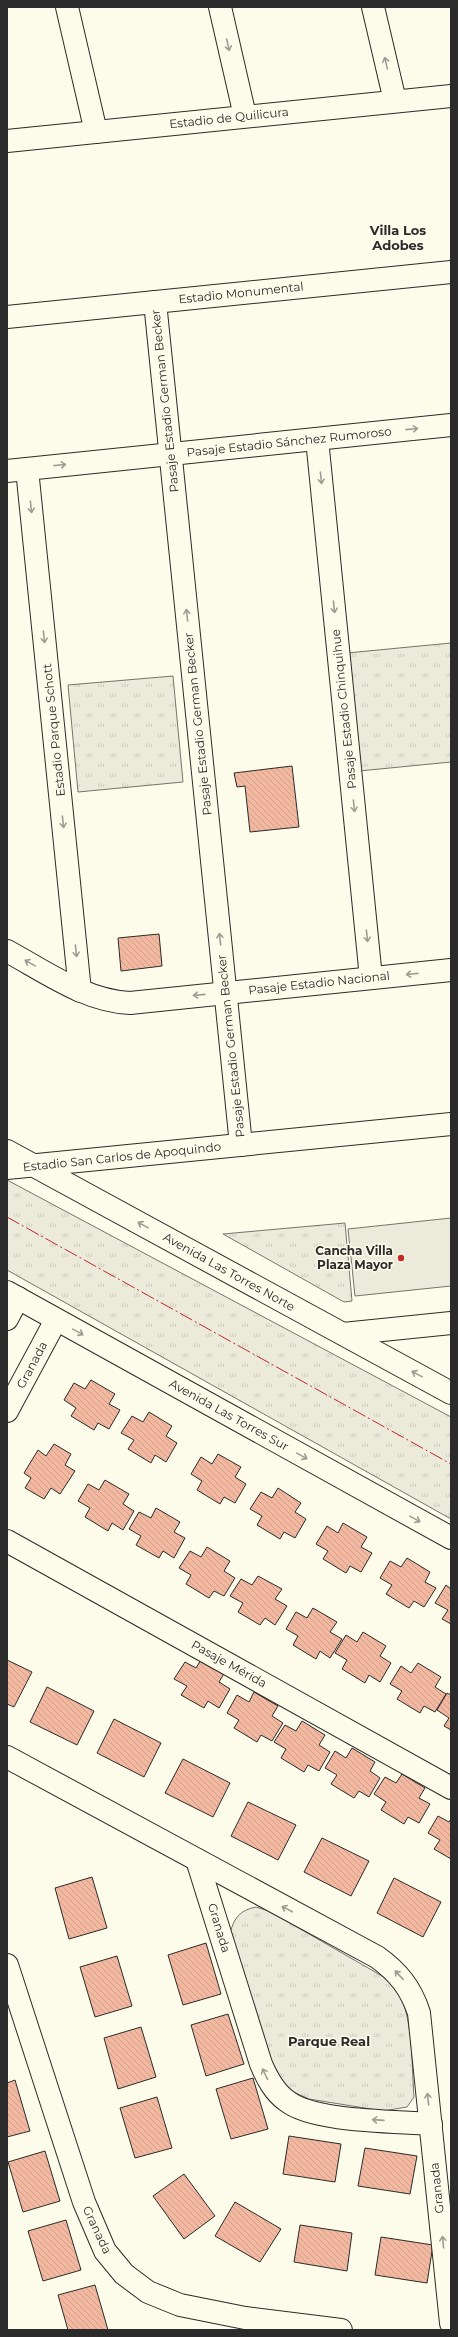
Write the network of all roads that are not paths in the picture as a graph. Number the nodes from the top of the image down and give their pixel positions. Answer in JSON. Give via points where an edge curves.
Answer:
{"nodes":[{"id":1,"x":67,"y":7,"type":"edge"},
{"id":2,"x":220,"y":7,"type":"edge"},
{"id":3,"x":373,"y":7,"type":"edge"},
{"id":4,"x":451,"y":96,"type":"edge"},
{"id":5,"x":395,"y":101,"type":"junction"},
{"id":6,"x":245,"y":116,"type":"junction"},
{"id":7,"x":96,"y":132,"type":"junction"},
{"id":8,"x":7,"y":141,"type":"edge"},
{"id":9,"x":451,"y":272,"type":"edge"},
{"id":10,"x":155,"y":302,"type":"junction"},
{"id":11,"x":7,"y":317,"type":"edge"},
{"id":12,"x":451,"y":425,"type":"edge"},
{"id":13,"x":317,"y":439,"type":"junction"},
{"id":14,"x":170,"y":454,"type":"junction"},
{"id":15,"x":17,"y":470,"type":"edge"},
{"id":16,"x":7,"y":951,"type":"edge"},
{"id":17,"x":451,"y":970,"type":"edge"},
{"id":18,"x":371,"y":978,"type":"junction"},
{"id":19,"x":80,"y":991,"type":"junction"},
{"id":20,"x":225,"y":993,"type":"junction"},
{"id":21,"x":451,"y":1124,"type":"edge"},
{"id":22,"x":241,"y":1145,"type":"junction"},
{"id":23,"x":7,"y":1151,"type":"edge"},
{"id":24,"x":34,"y":1166,"type":"junction"},
{"id":25,"x":7,"y":1168,"type":"edge"},
{"id":26,"x":12,"y":1295,"type":"edge"},
{"id":27,"x":7,"y":1319,"type":"edge"},
{"id":28,"x":56,"y":1320,"type":"junction"},
{"id":29,"x":451,"y":1323,"type":"edge"},
{"id":30,"x":343,"y":1334,"type":"junction"},
{"id":31,"x":451,"y":1393,"type":"edge"},
{"id":32,"x":7,"y":1411,"type":"edge"},
{"id":33,"x":451,"y":1538,"type":"edge"},
{"id":34,"x":7,"y":1541,"type":"edge"},
{"id":35,"x":7,"y":1757,"type":"edge"},
{"id":36,"x":451,"y":1788,"type":"edge"},
{"id":37,"x":197,"y":1860,"type":"junction"},
{"id":38,"x":7,"y":1965,"type":"edge"},
{"id":39,"x":431,"y":2124,"type":"junction"},
{"id":40,"x":451,"y":2323,"type":"edge"},
{"id":41,"x":341,"y":2330,"type":"edge"}],
"edges":[{"from":1,"to":7,"type":"street"},
{"from":2,"to":6,"type":"street","one_way":true},
{"from":5,"to":3,"type":"street","one_way":true},
{"from":4,"to":5,"type":"street","name":"Estadio de Quilicura"},
{"from":5,"to":6,"type":"street","name":"Estadio de Quilicura"},
{"from":6,"to":7,"type":"street","name":"Estadio de Quilicura"},
{"from":7,"to":8,"type":"street","name":"Estadio de Quilicura"},
{"from":9,"to":10,"type":"street","name":"Estadio Monumental"},
{"from":10,"to":11,"type":"street","name":"Estadio Monumental"},
{"from":10,"to":14,"type":"street","name":"Pasaje Estadio German Becker"},
{"from":13,"to":12,"type":"street","name":"Pasaje Estadio Sánchez Rumoroso","one_way":true},
{"from":13,"to":14,"type":"street","name":"Pasaje Estadio Sánchez Rumoroso"},
{"from":13,"to":18,"type":"street","name":"Pasaje Estadio Chinquihue","one_way":true},
{"from":15,"to":14,"type":"street","name":"Pasaje Estadio Sánchez Rumoroso","one_way":true},
{"from":20,"to":14,"type":"street","name":"Pasaje Estadio German Becker","one_way":true},
{"from":15,"to":19,"type":"street","name":"Estadio Parque Schott","one_way":true},
{"from":19,"to":16,"type":"street","name":"Pasaje Estadio Nacional","one_way":true},
{"from":17,"to":18,"type":"street","name":"Pasaje Estadio Nacional","one_way":true},
{"from":18,"to":20,"type":"street","name":"Pasaje Estadio Nacional"},
{"from":20,"to":19,"type":"street","name":"Pasaje Estadio Nacional","one_way":true,"via":[[130,1003],[104,1000]]},
{"from":20,"to":22,"type":"street","name":"Pasaje Estadio German Becker"},
{"from":21,"to":22,"type":"street","name":"Estadio San Carlos de Apoquindo"},
{"from":22,"to":24,"type":"street","name":"Estadio San Carlos de Apoquindo"},
{"from":23,"to":24,"type":"street","name":"Avenida Las Torres Norte"},
{"from":24,"to":25,"type":"street","name":"Estadio San Carlos de Apoquindo"},
{"from":30,"to":24,"type":"street","name":"Avenida Las Torres Norte","one_way":true},
{"from":26,"to":27,"type":"street"},
{"from":26,"to":28,"type":"street","name":"Avenida Las Torres Sur"},
{"from":28,"to":32,"type":"street","name":"Granada"},
{"from":28,"to":33,"type":"street","name":"Avenida Las Torres Sur","one_way":true},
{"from":29,"to":30,"type":"street"},
{"from":31,"to":30,"type":"street","name":"Avenida Las Torres Norte","one_way":true},
{"from":34,"to":36,"type":"street","name":"Pasaje Mérida"},
{"from":35,"to":37,"type":"street","name":"Granada"},
{"from":39,"to":37,"type":"street","name":"Granada","one_way":true,"via":[[419,2013],[409,1988],[400,1976],[377,1957]]},
{"from":39,"to":37,"type":"street","name":"Granada","one_way":true,"via":[[322,2116],[304,2111],[287,2102],[276,2091],[261,2064]]},
{"from":38,"to":41,"type":"street","name":"Granada","via":[[87,2210],[105,2250],[124,2274],[148,2292],[180,2305],[245,2318]]},
{"from":40,"to":39,"type":"street","name":"Granada","one_way":true}]}
